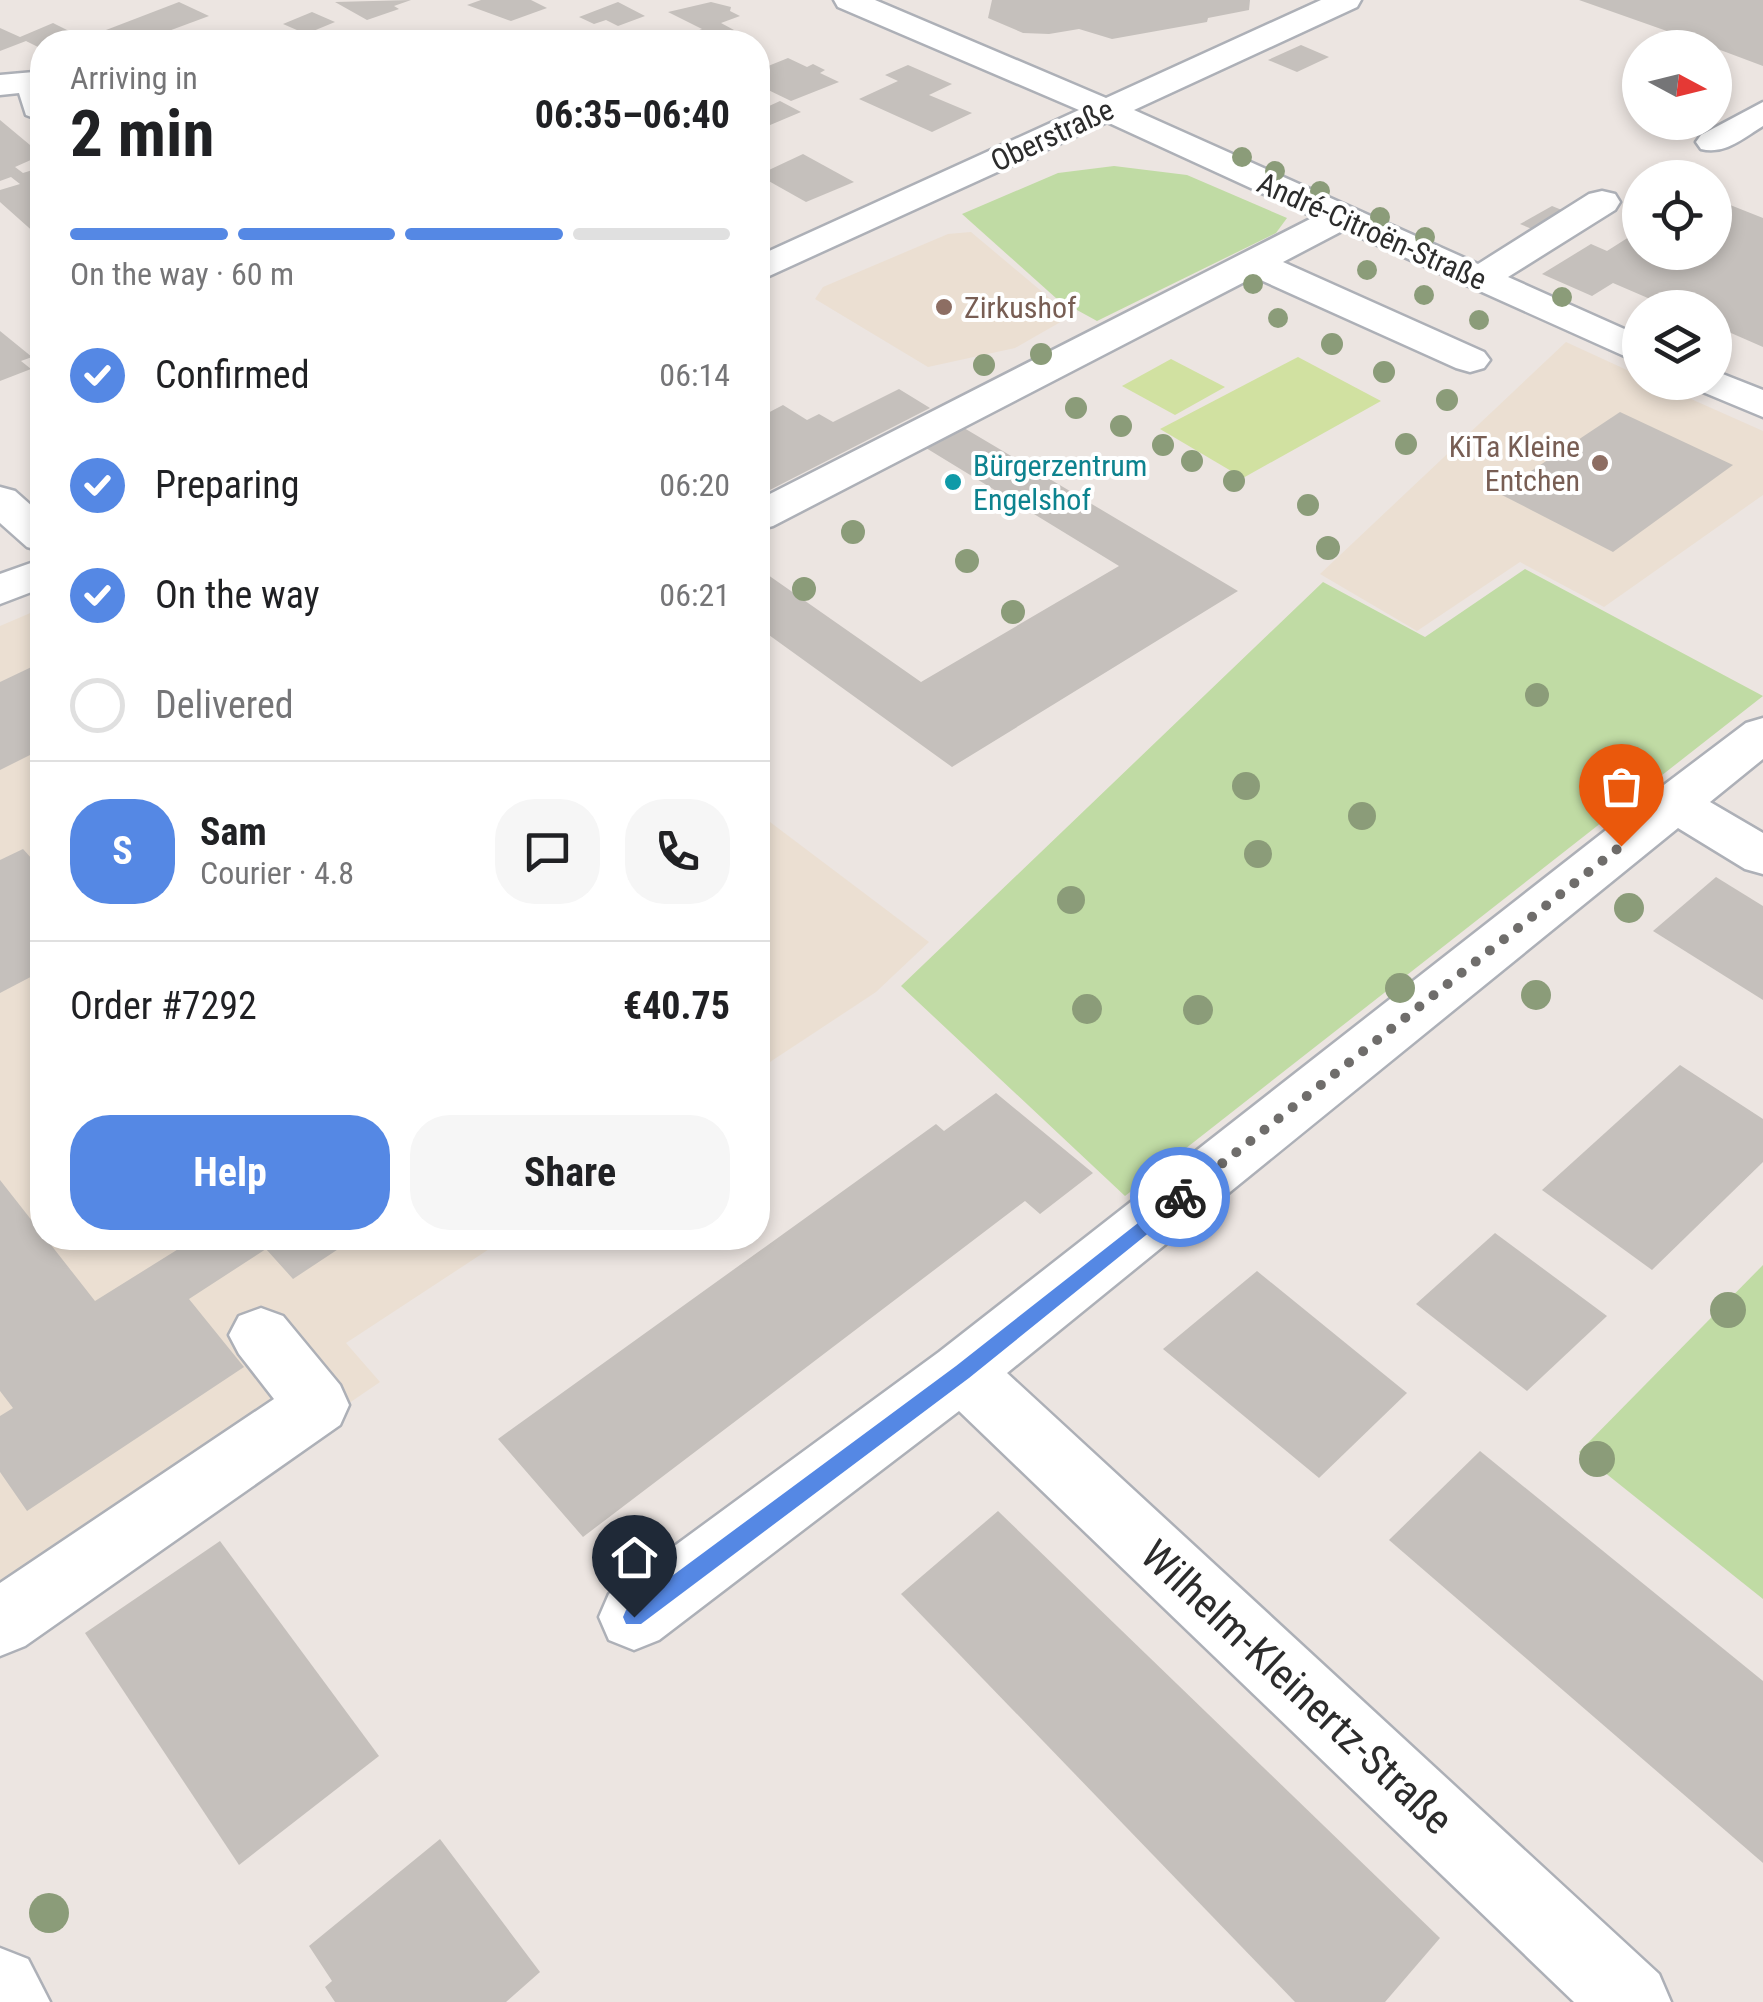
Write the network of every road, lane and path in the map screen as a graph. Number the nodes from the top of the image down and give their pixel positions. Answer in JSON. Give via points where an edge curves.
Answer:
{"nodes":[{"id":1,"x":850,"y":0,"type":"edge"},
{"id":2,"x":1346,"y":0,"type":"edge"},
{"id":3,"x":30,"y":82,"type":"edge"},
{"id":4,"x":0,"y":85,"type":"edge"},
{"id":5,"x":1105,"y":110,"type":"junction"},
{"id":6,"x":1763,"y":112,"type":"edge"},
{"id":7,"x":1746,"y":155,"type":"dead end"},
{"id":8,"x":1602,"y":202,"type":"dead end"},
{"id":9,"x":1340,"y":218,"type":"junction"},
{"id":10,"x":1250,"y":261,"type":"junction"},
{"id":11,"x":770,"y":265,"type":"edge"},
{"id":12,"x":1479,"y":280,"type":"junction"},
{"id":13,"x":1622,"y":343,"type":"edge"},
{"id":14,"x":1470,"y":360,"type":"dead end"},
{"id":15,"x":1732,"y":391,"type":"edge"},
{"id":16,"x":1763,"y":405,"type":"edge"},
{"id":17,"x":0,"y":500,"type":"edge"},
{"id":18,"x":770,"y":511,"type":"edge"},
{"id":19,"x":30,"y":527,"type":"edge"},
{"id":20,"x":30,"y":577,"type":"edge"},
{"id":21,"x":0,"y":590,"type":"edge"},
{"id":22,"x":1763,"y":734,"type":"edge"},
{"id":23,"x":1674,"y":803,"type":"junction"},
{"id":24,"x":1763,"y":856,"type":"edge"},
{"id":25,"x":261,"y":1335,"type":"dead end"},
{"id":26,"x":962,"y":1372,"type":"junction"},
{"id":27,"x":634,"y":1617,"type":"dead end"},
{"id":28,"x":0,"y":1623,"type":"edge"},
{"id":29,"x":0,"y":1987,"type":"edge"},
{"id":30,"x":10,"y":2002,"type":"edge"},
{"id":31,"x":1631,"y":2002,"type":"edge"}],
"edges":[{"from":1,"to":5,"type":"street","name":"André-Citroën-Straße"},
{"from":2,"to":5,"type":"street","name":"Oberstraße"},
{"from":3,"to":4,"type":"street"},
{"from":5,"to":9,"type":"street","name":"André-Citroën-Straße"},
{"from":5,"to":11,"type":"street","name":"Oberstraße"},
{"from":6,"to":7,"type":"street","via":[[1714,142]]},
{"from":8,"to":12,"type":"street"},
{"from":9,"to":10,"type":"street"},
{"from":9,"to":12,"type":"street","name":"André-Citroën-Straße"},
{"from":10,"to":14,"type":"street"},
{"from":10,"to":18,"type":"street"},
{"from":12,"to":13,"type":"street","name":"André-Citroën-Straße"},
{"from":15,"to":16,"type":"street"},
{"from":17,"to":19,"type":"street"},
{"from":20,"to":21,"type":"street"},
{"from":22,"to":23,"type":"street"},
{"from":23,"to":24,"type":"street"},
{"from":23,"to":26,"type":"street"},
{"from":25,"to":28,"type":"street","via":[[316,1405]]},
{"from":26,"to":27,"type":"street"},
{"from":26,"to":31,"type":"street","name":"Wilhelm-Kleinertz-Straße"},
{"from":29,"to":30,"type":"street"}]}
